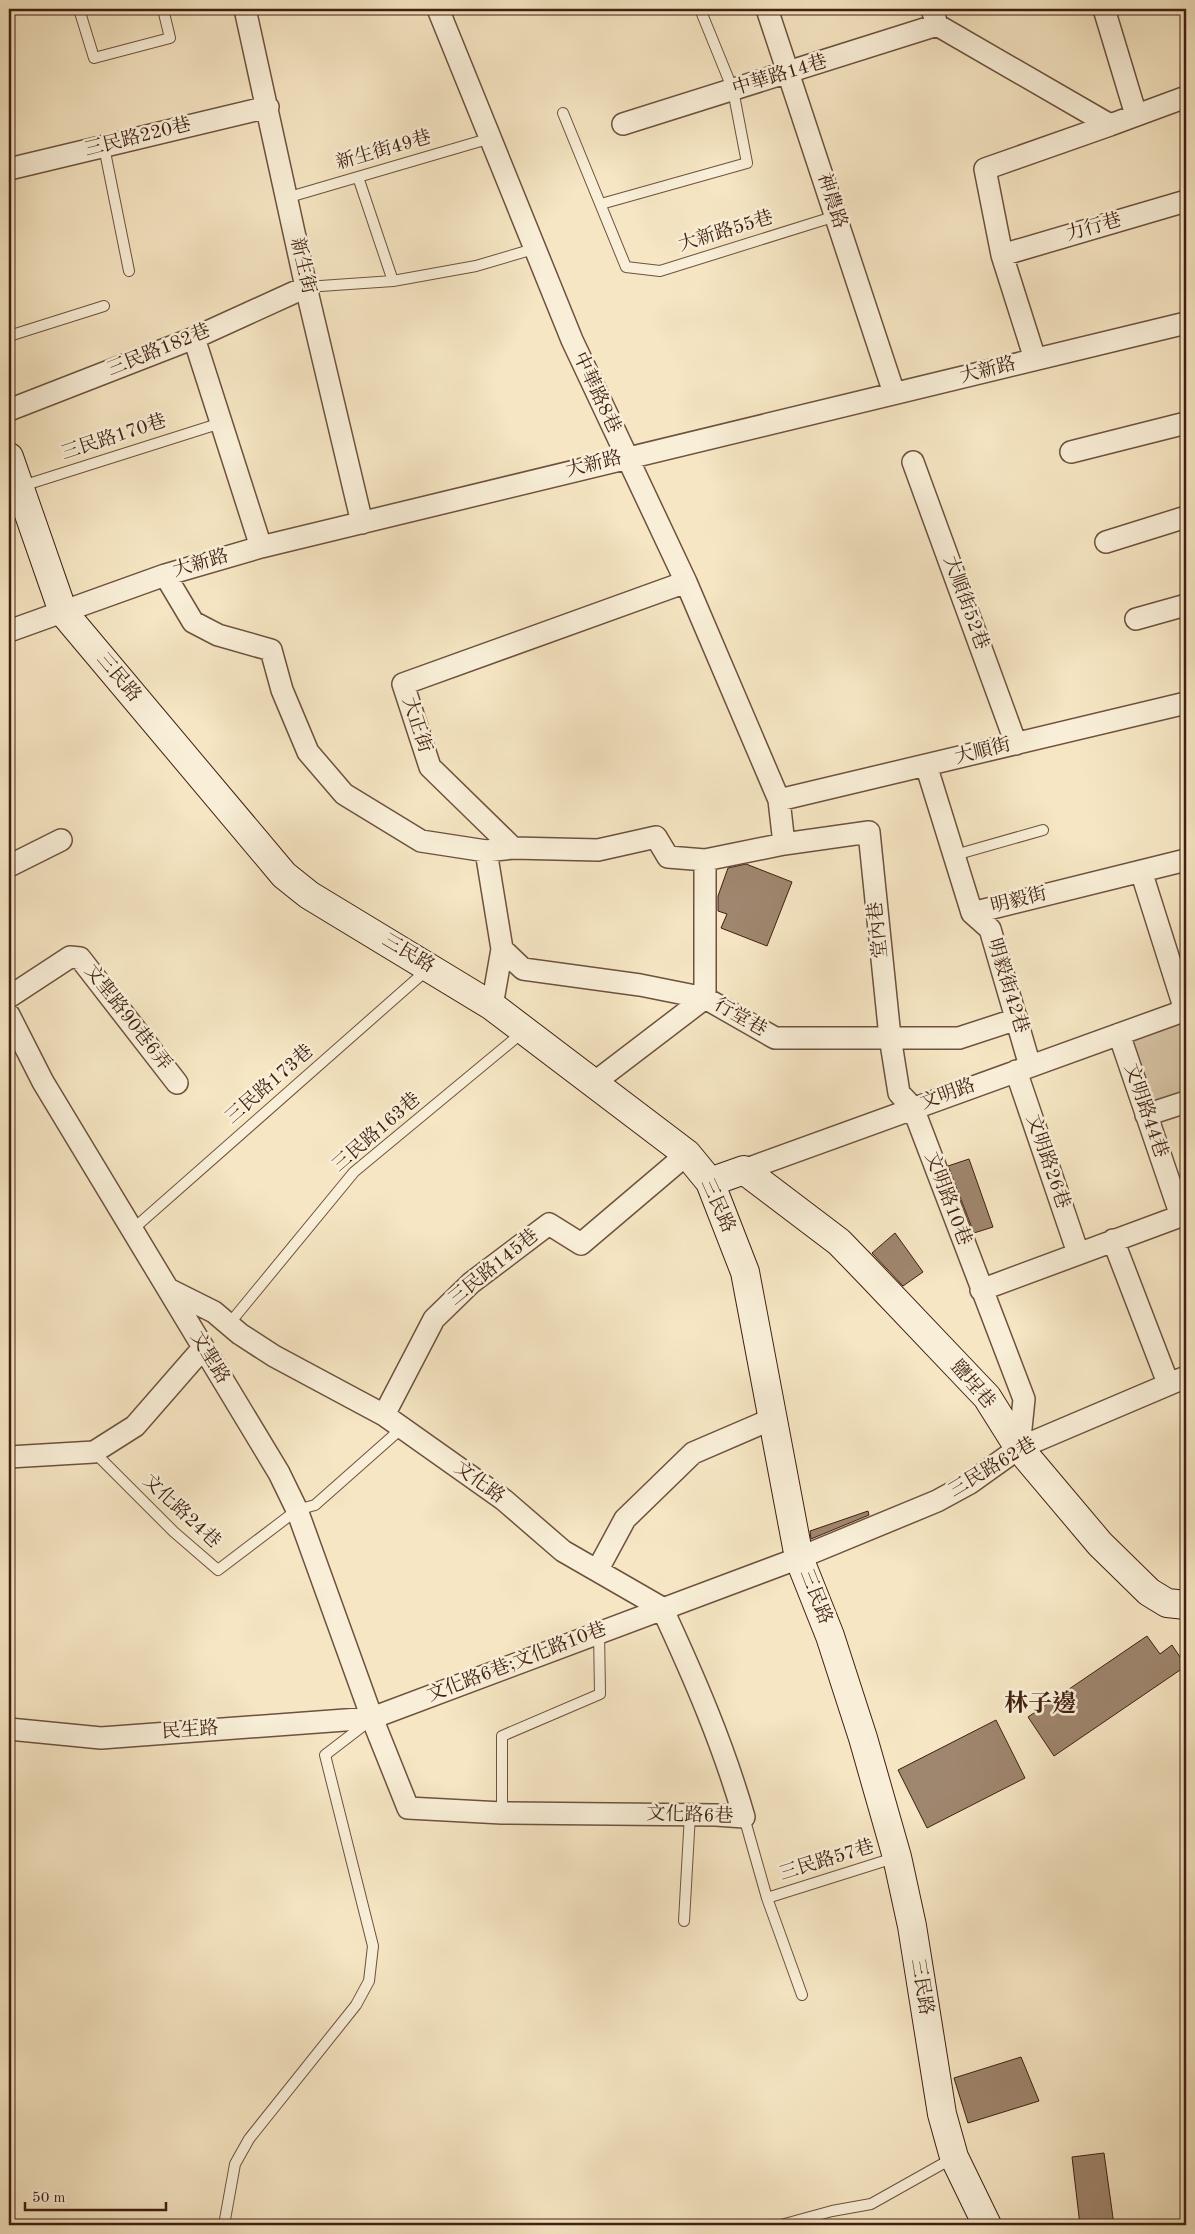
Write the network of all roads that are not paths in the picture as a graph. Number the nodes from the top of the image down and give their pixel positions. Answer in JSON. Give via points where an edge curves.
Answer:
{"nodes":[{"id":1,"x":80,"y":9,"type":"edge"},
{"id":2,"x":163,"y":9,"type":"edge"},
{"id":3,"x":245,"y":9,"type":"edge"},
{"id":4,"x":438,"y":9,"type":"edge"},
{"id":5,"x":700,"y":9,"type":"edge"},
{"id":6,"x":767,"y":9,"type":"edge"},
{"id":7,"x":1104,"y":9,"type":"edge"},
{"id":8,"x":934,"y":17,"type":"edge"},
{"id":9,"x":790,"y":73,"type":"junction"},
{"id":10,"x":733,"y":90,"type":"junction"},
{"id":11,"x":1186,"y":97,"type":"edge"},
{"id":12,"x":268,"y":107,"type":"junction"},
{"id":13,"x":563,"y":113,"type":"dead end"},
{"id":14,"x":1136,"y":115,"type":"junction"},
{"id":15,"x":623,"y":124,"type":"dead end"},
{"id":16,"x":1110,"y":125,"type":"junction"},
{"id":17,"x":491,"y":138,"type":"junction"},
{"id":18,"x":104,"y":147,"type":"junction"},
{"id":19,"x":9,"y":169,"type":"edge"},
{"id":20,"x":358,"y":177,"type":"junction"},
{"id":21,"x":286,"y":198,"type":"junction"},
{"id":22,"x":1186,"y":201,"type":"edge"},
{"id":23,"x":601,"y":204,"type":"junction"},
{"id":24,"x":836,"y":216,"type":"junction"},
{"id":25,"x":537,"y":248,"type":"junction"},
{"id":26,"x":1002,"y":255,"type":"junction"},
{"id":27,"x":129,"y":271,"type":"dead end"},
{"id":28,"x":393,"y":281,"type":"junction"},
{"id":29,"x":306,"y":287,"type":"junction"},
{"id":30,"x":104,"y":306,"type":"dead end"},
{"id":31,"x":1186,"y":323,"type":"edge"},
{"id":32,"x":9,"y":336,"type":"edge"},
{"id":33,"x":194,"y":338,"type":"junction"},
{"id":34,"x":1035,"y":359,"type":"junction"},
{"id":35,"x":894,"y":393,"type":"junction"},
{"id":36,"x":9,"y":410,"type":"edge"},
{"id":37,"x":221,"y":423,"type":"junction"},
{"id":38,"x":1186,"y":423,"type":"edge"},
{"id":39,"x":1071,"y":452,"type":"dead end"},
{"id":40,"x":9,"y":457,"type":"edge"},
{"id":41,"x":626,"y":458,"type":"junction"},
{"id":42,"x":913,"y":462,"type":"dead end"},
{"id":43,"x":18,"y":487,"type":"junction"},
{"id":44,"x":1186,"y":518,"type":"edge"},
{"id":45,"x":362,"y":523,"type":"junction"},
{"id":46,"x":1106,"y":542,"type":"dead end"},
{"id":47,"x":261,"y":547,"type":"junction"},
{"id":48,"x":166,"y":575,"type":"junction"},
{"id":49,"x":686,"y":582,"type":"junction"},
{"id":50,"x":1186,"y":605,"type":"edge"},
{"id":51,"x":63,"y":612,"type":"junction"},
{"id":52,"x":1136,"y":619,"type":"dead end"},
{"id":53,"x":9,"y":631,"type":"edge"},
{"id":54,"x":1186,"y":703,"type":"edge"},
{"id":55,"x":1016,"y":744,"type":"junction"},
{"id":56,"x":926,"y":765,"type":"junction"},
{"id":57,"x":779,"y":800,"type":"junction"},
{"id":58,"x":1043,"y":830,"type":"dead end"},
{"id":59,"x":61,"y":840,"type":"dead end"},
{"id":60,"x":784,"y":844,"type":"junction"},
{"id":61,"x":513,"y":848,"type":"junction"},
{"id":62,"x":486,"y":851,"type":"junction"},
{"id":63,"x":955,"y":856,"type":"junction"},
{"id":64,"x":705,"y":860,"type":"junction"},
{"id":65,"x":1186,"y":860,"type":"edge"},
{"id":66,"x":9,"y":866,"type":"edge"},
{"id":67,"x":1141,"y":871,"type":"junction"},
{"id":68,"x":972,"y":913,"type":"junction"},
{"id":69,"x":502,"y":949,"type":"junction"},
{"id":70,"x":431,"y":967,"type":"junction"},
{"id":71,"x":9,"y":997,"type":"edge"},
{"id":72,"x":705,"y":998,"type":"junction"},
{"id":73,"x":492,"y":1006,"type":"junction"},
{"id":74,"x":1186,"y":1010,"type":"edge"},
{"id":75,"x":9,"y":1015,"type":"edge"},
{"id":76,"x":1017,"y":1019,"type":"junction"},
{"id":77,"x":526,"y":1030,"type":"junction"},
{"id":78,"x":1119,"y":1034,"type":"junction"},
{"id":79,"x":890,"y":1037,"type":"junction"},
{"id":80,"x":1023,"y":1068,"type":"junction"},
{"id":81,"x":595,"y":1082,"type":"junction"},
{"id":82,"x":177,"y":1083,"type":"dead end"},
{"id":83,"x":1186,"y":1102,"type":"edge"},
{"id":84,"x":913,"y":1108,"type":"junction"},
{"id":85,"x":1146,"y":1115,"type":"junction"},
{"id":86,"x":687,"y":1154,"type":"junction"},
{"id":87,"x":744,"y":1170,"type":"junction"},
{"id":88,"x":710,"y":1182,"type":"junction"},
{"id":89,"x":1184,"y":1215,"type":"edge"},
{"id":90,"x":132,"y":1230,"type":"junction"},
{"id":91,"x":1113,"y":1240,"type":"junction"},
{"id":92,"x":1078,"y":1253,"type":"junction"},
{"id":93,"x":168,"y":1289,"type":"junction"},
{"id":94,"x":982,"y":1290,"type":"junction"},
{"id":95,"x":229,"y":1324,"type":"junction"},
{"id":96,"x":203,"y":1348,"type":"junction"},
{"id":97,"x":1177,"y":1380,"type":"edge"},
{"id":98,"x":384,"y":1415,"type":"junction"},
{"id":99,"x":772,"y":1420,"type":"junction"},
{"id":100,"x":402,"y":1428,"type":"junction"},
{"id":101,"x":1018,"y":1448,"type":"junction"},
{"id":102,"x":94,"y":1452,"type":"junction"},
{"id":103,"x":9,"y":1457,"type":"edge"},
{"id":104,"x":297,"y":1510,"type":"junction"},
{"id":105,"x":799,"y":1558,"type":"junction"},
{"id":106,"x":598,"y":1569,"type":"junction"},
{"id":107,"x":1186,"y":1605,"type":"edge"},
{"id":108,"x":662,"y":1608,"type":"junction"},
{"id":109,"x":599,"y":1631,"type":"junction"},
{"id":110,"x":372,"y":1718,"type":"junction"},
{"id":111,"x":9,"y":1729,"type":"edge"},
{"id":112,"x":502,"y":1813,"type":"junction"},
{"id":113,"x":690,"y":1814,"type":"junction"},
{"id":114,"x":744,"y":1818,"type":"junction"},
{"id":115,"x":897,"y":1857,"type":"junction"},
{"id":116,"x":766,"y":1898,"type":"junction"},
{"id":117,"x":684,"y":1921,"type":"dead end"},
{"id":118,"x":802,"y":1995,"type":"dead end"},
{"id":119,"x":954,"y":2157,"type":"junction"},
{"id":120,"x":224,"y":2225,"type":"edge"},
{"id":121,"x":781,"y":2225,"type":"edge"},
{"id":122,"x":987,"y":2225,"type":"edge"}],
"edges":[{"from":1,"to":2,"type":"lane","via":[[94,58],[170,38]]},
{"from":3,"to":12,"type":"street","name":"新生街"},
{"from":4,"to":17,"type":"street","name":"中華路8巷"},
{"from":5,"to":10,"type":"lane"},
{"from":6,"to":9,"type":"street","name":"神農路"},
{"from":7,"to":14,"type":"street"},
{"from":8,"to":9,"type":"street","name":"中華路14巷"},
{"from":8,"to":16,"type":"street","name":"中華路14巷"},
{"from":9,"to":10,"type":"street","name":"中華路14巷"},
{"from":9,"to":24,"type":"street","name":"神農路"},
{"from":10,"to":15,"type":"street","name":"中華路14巷"},
{"from":10,"to":23,"type":"lane","via":[[747,163]]},
{"from":11,"to":14,"type":"street"},
{"from":12,"to":18,"type":"street","name":"三民路220巷"},
{"from":12,"to":21,"type":"street","name":"新生街"},
{"from":13,"to":23,"type":"lane"},
{"from":14,"to":16,"type":"street"},
{"from":16,"to":26,"type":"street","via":[[985,169]]},
{"from":17,"to":20,"type":"lane","name":"新生街49巷"},
{"from":17,"to":25,"type":"street","name":"中華路8巷"},
{"from":18,"to":19,"type":"street","name":"三民路220巷"},
{"from":18,"to":27,"type":"lane"},
{"from":20,"to":21,"type":"lane","name":"新生街49巷"},
{"from":20,"to":28,"type":"lane"},
{"from":21,"to":29,"type":"street","name":"新生街"},
{"from":22,"to":26,"type":"street","name":"力行巷"},
{"from":23,"to":24,"type":"lane","name":"大新路55巷","via":[[626,267],[660,271]]},
{"from":24,"to":35,"type":"street","name":"神農路"},
{"from":25,"to":28,"type":"lane","via":[[476,266]]},
{"from":25,"to":41,"type":"street","name":"中華路8巷","via":[[572,340]]},
{"from":26,"to":34,"type":"street"},
{"from":28,"to":29,"type":"lane"},
{"from":29,"to":33,"type":"street","name":"三民路182巷"},
{"from":29,"to":45,"type":"street","name":"新生街"},
{"from":30,"to":32,"type":"lane"},
{"from":31,"to":34,"type":"street","name":"大新路"},
{"from":33,"to":36,"type":"street","name":"三民路182巷"},
{"from":33,"to":37,"type":"street"},
{"from":34,"to":35,"type":"street","name":"大新路"},
{"from":35,"to":41,"type":"street","name":"大新路"},
{"from":37,"to":43,"type":"lane","name":"三民路170巷"},
{"from":37,"to":47,"type":"street"},
{"from":38,"to":39,"type":"street"},
{"from":40,"to":43,"type":"main road","name":"三民路"},
{"from":41,"to":45,"type":"street","name":"大新路"},
{"from":41,"to":49,"type":"street","name":"中華路8巷"},
{"from":42,"to":55,"type":"street","name":"大順街52巷"},
{"from":43,"to":51,"type":"main road","name":"三民路"},
{"from":44,"to":46,"type":"street"},
{"from":45,"to":47,"type":"street","name":"大新路"},
{"from":47,"to":48,"type":"street","name":"大新路"},
{"from":48,"to":51,"type":"street","name":"大新路"},
{"from":48,"to":62,"type":"street","via":[[193,622],[218,635],[271,650],[282,690],[308,752],[344,794],[421,841]]},
{"from":49,"to":57,"type":"street","name":"中華路8巷"},
{"from":49,"to":61,"type":"street","name":"大正街","via":[[403,684],[430,767]]},
{"from":50,"to":52,"type":"street"},
{"from":51,"to":53,"type":"street","name":"大新路"},
{"from":51,"to":70,"type":"main road","name":"三民路","via":[[284,875],[308,895]]},
{"from":54,"to":55,"type":"street","name":"大順街"},
{"from":55,"to":56,"type":"street","name":"大順街"},
{"from":56,"to":57,"type":"street","name":"大順街"},
{"from":56,"to":63,"type":"street","name":"明毅街"},
{"from":57,"to":60,"type":"street","name":"中華路8巷"},
{"from":58,"to":63,"type":"lane"},
{"from":59,"to":66,"type":"street"},
{"from":60,"to":64,"type":"street"},
{"from":60,"to":79,"type":"street","name":"堂內巷","via":[[869,832]]},
{"from":61,"to":62,"type":"street"},
{"from":61,"to":64,"type":"street","via":[[598,850],[656,837],[668,857]]},
{"from":62,"to":69,"type":"street"},
{"from":63,"to":68,"type":"street","name":"明毅街"},
{"from":64,"to":72,"type":"street"},
{"from":65,"to":67,"type":"street","name":"明毅街"},
{"from":67,"to":68,"type":"street","name":"明毅街"},
{"from":67,"to":74,"type":"street"},
{"from":68,"to":76,"type":"street","name":"明毅街42巷","via":[[990,929]]},
{"from":69,"to":72,"type":"street","name":"行堂巷","via":[[523,970],[640,985]]},
{"from":69,"to":73,"type":"street"},
{"from":70,"to":73,"type":"main road","name":"三民路"},
{"from":70,"to":90,"type":"lane","name":"三民路173巷"},
{"from":71,"to":82,"type":"street","name":"文聖路90巷6弄","via":[[70,957],[80,958]]},
{"from":72,"to":79,"type":"street","name":"行堂巷","via":[[775,1038]]},
{"from":72,"to":81,"type":"street"},
{"from":73,"to":77,"type":"main road","name":"三民路"},
{"from":74,"to":78,"type":"street","name":"文明路"},
{"from":75,"to":90,"type":"street","name":"文聖路","via":[[43,1082]]},
{"from":76,"to":79,"type":"street","name":"行堂巷","via":[[960,1038]]},
{"from":76,"to":80,"type":"street","name":"明毅街42巷"},
{"from":77,"to":81,"type":"main road","name":"三民路"},
{"from":77,"to":95,"type":"lane","name":"三民路163巷","via":[[354,1172]]},
{"from":78,"to":80,"type":"street","name":"文明路"},
{"from":78,"to":85,"type":"street","name":"文明路44巷"},
{"from":79,"to":84,"type":"street","name":"堂內巷","via":[[899,1093]]},
{"from":80,"to":84,"type":"street","name":"文明路"},
{"from":80,"to":92,"type":"street","name":"文明路26巷"},
{"from":81,"to":86,"type":"main road","name":"三民路"},
{"from":83,"to":85,"type":"street"},
{"from":84,"to":87,"type":"street","name":"文明路"},
{"from":84,"to":94,"type":"street","name":"文明路10巷"},
{"from":85,"to":89,"type":"street","name":"文明路44巷"},
{"from":86,"to":88,"type":"main road","name":"三民路"},
{"from":86,"to":98,"type":"street","name":"三民路145巷","via":[[581,1244],[550,1224],[471,1283],[434,1319]]},
{"from":87,"to":88,"type":"main road","name":"文明路"},
{"from":87,"to":101,"type":"main road","name":"鹽埕巷","via":[[839,1242],[987,1398]]},
{"from":88,"to":99,"type":"main road","name":"三民路","via":[[745,1272]]},
{"from":89,"to":91,"type":"street"},
{"from":90,"to":93,"type":"street","name":"文聖路"},
{"from":91,"to":92,"type":"street"},
{"from":91,"to":97,"type":"street"},
{"from":92,"to":94,"type":"street"},
{"from":93,"to":95,"type":"street","name":"文化路","via":[[214,1312]]},
{"from":93,"to":96,"type":"street","name":"文聖路"},
{"from":94,"to":101,"type":"street","name":"文明路10巷","via":[[1024,1399]]},
{"from":95,"to":98,"type":"street","name":"文化路","via":[[274,1356]]},
{"from":96,"to":102,"type":"street","via":[[135,1426]]},
{"from":96,"to":104,"type":"street","name":"文聖路","via":[[279,1473]]},
{"from":97,"to":101,"type":"street","name":"三民路62巷"},
{"from":98,"to":100,"type":"street","name":"文化路"},
{"from":99,"to":105,"type":"main road","name":"三民路"},
{"from":99,"to":106,"type":"street","via":[[693,1453],[625,1519]]},
{"from":100,"to":104,"type":"lane","via":[[315,1506]]},
{"from":100,"to":106,"type":"street","name":"文化路","via":[[504,1500],[563,1551]]},
{"from":101,"to":105,"type":"street","name":"三民路62巷","via":[[970,1483],[937,1501]]},
{"from":101,"to":107,"type":"main road","name":"鹽埕巷","via":[[1100,1544],[1148,1592],[1167,1603]]},
{"from":102,"to":103,"type":"street"},
{"from":102,"to":104,"type":"lane","name":"文化路24巷","via":[[174,1532],[218,1570]]},
{"from":104,"to":110,"type":"street","name":"文聖路"},
{"from":105,"to":108,"type":"street"},
{"from":105,"to":115,"type":"main road","name":"三民路","via":[[830,1636],[864,1738]]},
{"from":106,"to":108,"type":"street","name":"文化路"},
{"from":108,"to":109,"type":"street","name":"文化路6巷;文化路10巷"},
{"from":108,"to":114,"type":"street","name":"文化路6巷","via":[[702,1693]]},
{"from":109,"to":110,"type":"street","name":"文化路6巷;文化路10巷"},
{"from":109,"to":112,"type":"lane","via":[[600,1694],[502,1736]]},
{"from":110,"to":111,"type":"street","name":"民生路","via":[[101,1738]]},
{"from":110,"to":112,"type":"street","name":"文化路6巷","via":[[408,1808]]},
{"from":110,"to":120,"type":"lane","via":[[325,1756],[373,1946],[369,1981],[356,2006],[249,2139],[235,2164]]},
{"from":112,"to":113,"type":"street","name":"文化路6巷"},
{"from":113,"to":114,"type":"street","name":"文化路6巷"},
{"from":113,"to":117,"type":"lane"},
{"from":114,"to":116,"type":"lane","name":"三民路57巷"},
{"from":115,"to":116,"type":"lane","name":"三民路57巷"},
{"from":115,"to":119,"type":"main road","name":"三民路","via":[[912,1926],[942,2114]]},
{"from":116,"to":118,"type":"lane","name":"三民路57巷"},
{"from":119,"to":121,"type":"lane","via":[[870,2204]]},
{"from":119,"to":122,"type":"main road","name":"三民路"}]}
